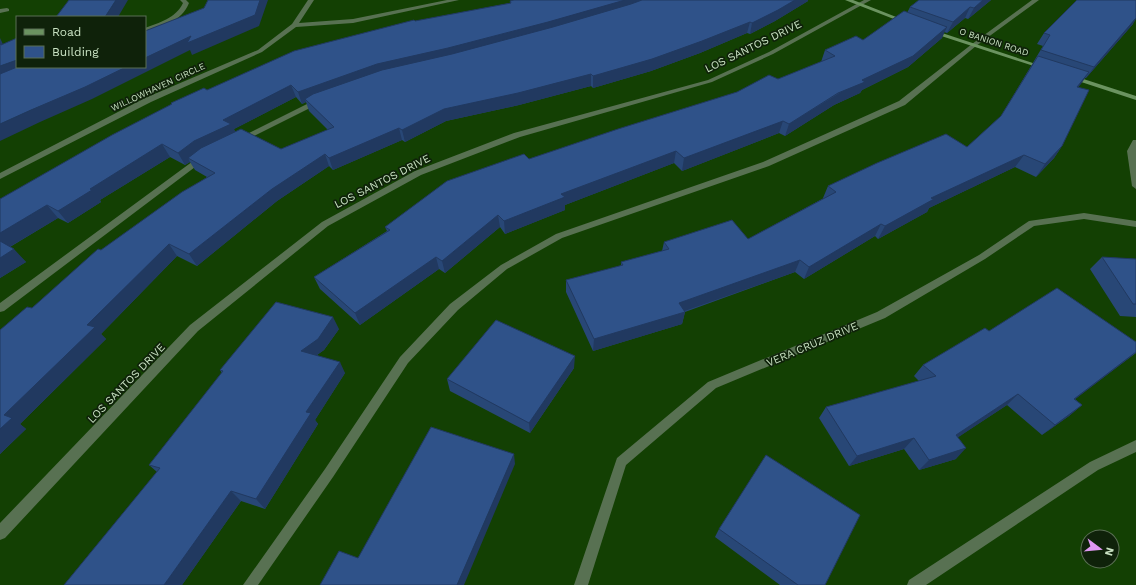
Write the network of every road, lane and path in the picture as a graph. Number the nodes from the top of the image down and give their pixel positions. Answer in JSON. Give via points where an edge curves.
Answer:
{"nodes":[{"id":1,"x":183,"y":0,"type":"edge"},
{"id":2,"x":311,"y":0,"type":"edge"},
{"id":3,"x":456,"y":0,"type":"edge"},
{"id":4,"x":848,"y":0,"type":"edge"},
{"id":5,"x":1036,"y":0,"type":"edge"},
{"id":6,"x":447,"y":1,"type":"edge"},
{"id":7,"x":864,"y":2,"type":"edge"},
{"id":8,"x":0,"y":10,"type":"edge"},
{"id":9,"x":7,"y":10,"type":"dead end"},
{"id":10,"x":912,"y":24,"type":"edge"},
{"id":11,"x":294,"y":25,"type":"junction"},
{"id":12,"x":146,"y":30,"type":"edge"},
{"id":13,"x":927,"y":30,"type":"edge"},
{"id":14,"x":974,"y":45,"type":"junction"},
{"id":15,"x":1055,"y":71,"type":"edge"},
{"id":16,"x":1062,"y":74,"type":"edge"},
{"id":17,"x":327,"y":98,"type":"edge"},
{"id":18,"x":1136,"y":98,"type":"edge"},
{"id":19,"x":1136,"y":142,"type":"edge"},
{"id":20,"x":231,"y":144,"type":"edge"},
{"id":21,"x":211,"y":154,"type":"edge"},
{"id":22,"x":0,"y":176,"type":"edge"},
{"id":23,"x":1136,"y":186,"type":"edge"},
{"id":24,"x":1136,"y":224,"type":"edge"},
{"id":25,"x":0,"y":308,"type":"edge"},
{"id":26,"x":1136,"y":446,"type":"edge"},
{"id":27,"x":0,"y":533,"type":"edge"},
{"id":28,"x":250,"y":585,"type":"edge"},
{"id":29,"x":581,"y":585,"type":"edge"},
{"id":30,"x":914,"y":585,"type":"edge"}],
"edges":[{"from":1,"to":12,"type":"street","via":[[186,3],[184,10],[173,18]]},
{"from":2,"to":11,"type":"street","name":"WILLOWHAVEN CIRCLE"},
{"from":3,"to":6,"type":"street"},
{"from":4,"to":7,"type":"street"},
{"from":5,"to":14,"type":"street"},
{"from":6,"to":11,"type":"street","via":[[353,21]]},
{"from":7,"to":10,"type":"street"},
{"from":7,"to":27,"type":"street","name":"LOS SANTOS DRIVE","via":[[770,53],[710,81],[517,135],[418,174],[325,224],[194,328]]},
{"from":8,"to":9,"type":"street"},
{"from":11,"to":22,"type":"street","name":"WILLOWHAVEN CIRCLE","via":[[260,51],[148,100]]},
{"from":13,"to":14,"type":"street","name":"O BANION ROAD"},
{"from":14,"to":15,"type":"street","name":"O BANION ROAD"},
{"from":14,"to":28,"type":"street","via":[[902,103],[766,164],[559,236],[504,267],[454,307],[404,360]]},
{"from":16,"to":18,"type":"street"},
{"from":17,"to":20,"type":"street"},
{"from":19,"to":23,"type":"street","via":[[1131,151]]},
{"from":21,"to":25,"type":"street"},
{"from":24,"to":29,"type":"street","name":"VERA CRUZ DRIVE","via":[[1084,216],[1032,224],[982,257],[881,315],[712,385],[621,462]]},
{"from":26,"to":30,"type":"street","via":[[1094,466]]}]}
